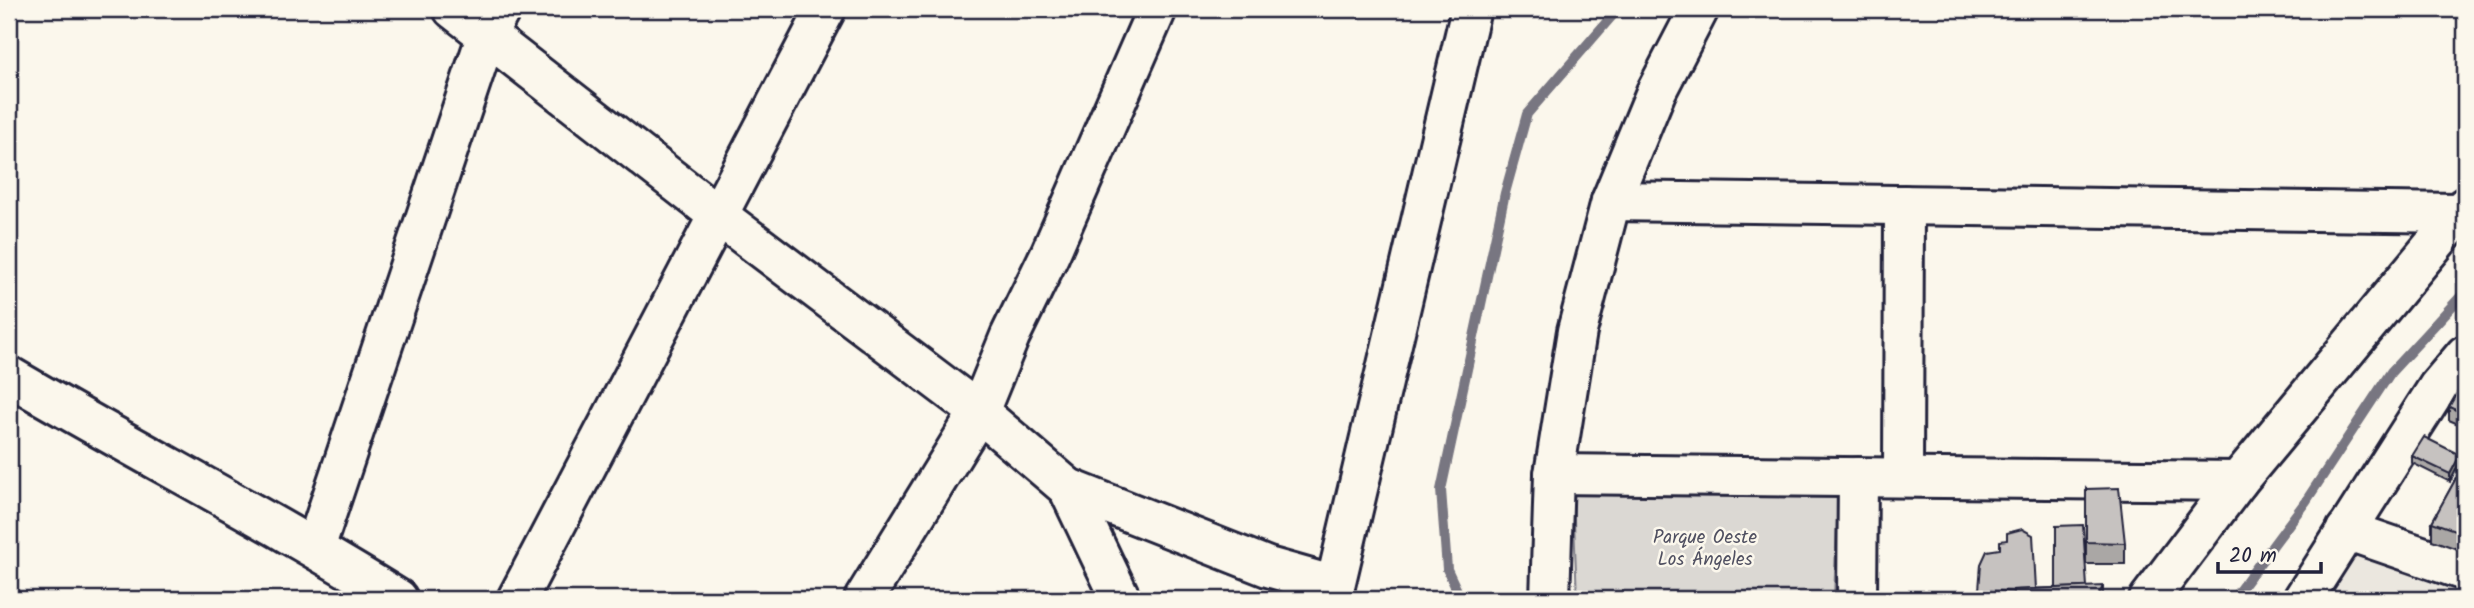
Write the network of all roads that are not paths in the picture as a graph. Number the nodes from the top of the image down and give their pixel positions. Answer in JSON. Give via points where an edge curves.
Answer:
{"nodes":[{"id":1,"x":453,"y":9,"type":"edge"},
{"id":2,"x":826,"y":9,"type":"edge"},
{"id":3,"x":1157,"y":9,"type":"edge"},
{"id":4,"x":1471,"y":9,"type":"edge"},
{"id":5,"x":1699,"y":9,"type":"edge"},
{"id":6,"x":494,"y":21,"type":"edge"},
{"id":7,"x":1611,"y":201,"type":"junction"},
{"id":8,"x":1904,"y":205,"type":"junction"},
{"id":9,"x":2462,"y":210,"type":"edge"},
{"id":10,"x":719,"y":216,"type":"junction"},
{"id":11,"x":2465,"y":355,"type":"edge"},
{"id":12,"x":9,"y":376,"type":"edge"},
{"id":13,"x":979,"y":412,"type":"junction"},
{"id":14,"x":1554,"y":474,"type":"junction"},
{"id":15,"x":1858,"y":477,"type":"junction"},
{"id":16,"x":1903,"y":477,"type":"junction"},
{"id":17,"x":2238,"y":481,"type":"junction"},
{"id":18,"x":1068,"y":488,"type":"junction"},
{"id":19,"x":2346,"y":530,"type":"junction"},
{"id":20,"x":315,"y":548,"type":"junction"},
{"id":21,"x":2465,"y":571,"type":"edge"},
{"id":22,"x":1335,"y":593,"type":"edge"},
{"id":23,"x":398,"y":599,"type":"edge"},
{"id":24,"x":517,"y":599,"type":"edge"},
{"id":25,"x":864,"y":599,"type":"edge"},
{"id":26,"x":1121,"y":599,"type":"edge"},
{"id":27,"x":1550,"y":599,"type":"edge"},
{"id":28,"x":1857,"y":599,"type":"edge"},
{"id":29,"x":2149,"y":599,"type":"edge"},
{"id":30,"x":2303,"y":599,"type":"edge"}],
"edges":[{"from":1,"to":6,"type":"street"},
{"from":2,"to":10,"type":"street"},
{"from":3,"to":13,"type":"street"},
{"from":4,"to":22,"type":"street"},
{"from":5,"to":7,"type":"street","via":[[1656,92]]},
{"from":6,"to":10,"type":"street"},
{"from":6,"to":20,"type":"street"},
{"from":7,"to":8,"type":"street"},
{"from":7,"to":14,"type":"street","via":[[1577,331]]},
{"from":8,"to":9,"type":"street"},
{"from":8,"to":16,"type":"street"},
{"from":9,"to":17,"type":"street"},
{"from":10,"to":13,"type":"street"},
{"from":10,"to":24,"type":"street"},
{"from":11,"to":19,"type":"street","via":[[2438,387]]},
{"from":12,"to":20,"type":"street"},
{"from":13,"to":18,"type":"street"},
{"from":13,"to":25,"type":"street"},
{"from":14,"to":15,"type":"street"},
{"from":14,"to":27,"type":"street"},
{"from":15,"to":16,"type":"street"},
{"from":15,"to":28,"type":"street"},
{"from":16,"to":17,"type":"street"},
{"from":17,"to":29,"type":"street"},
{"from":18,"to":22,"type":"street"},
{"from":18,"to":26,"type":"street"},
{"from":19,"to":21,"type":"street"},
{"from":19,"to":30,"type":"street"},
{"from":20,"to":23,"type":"street"}]}
